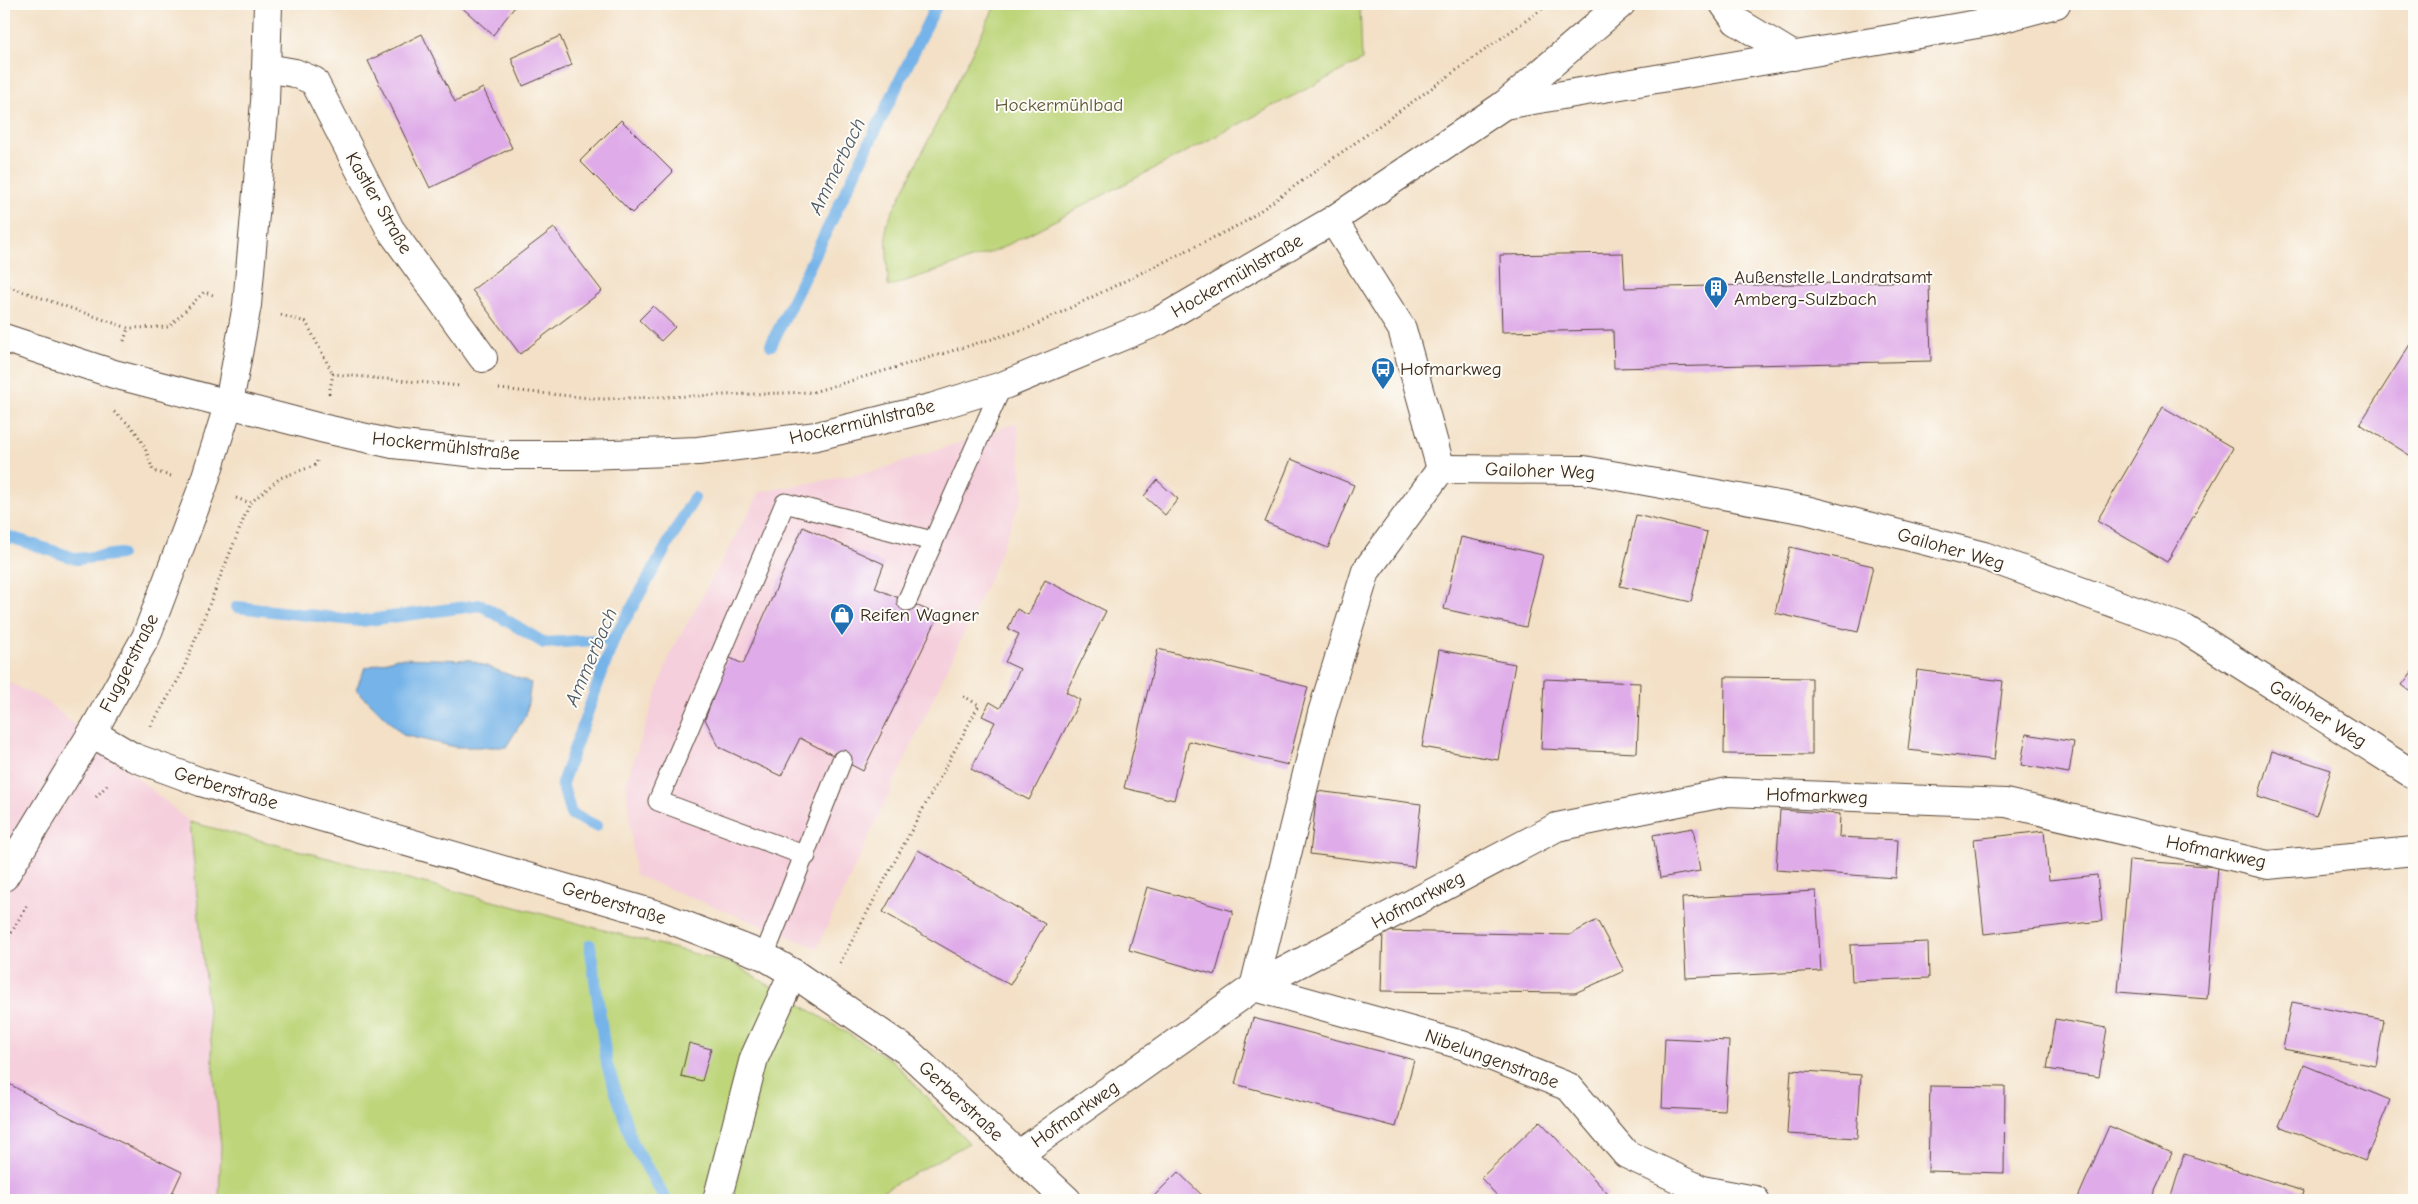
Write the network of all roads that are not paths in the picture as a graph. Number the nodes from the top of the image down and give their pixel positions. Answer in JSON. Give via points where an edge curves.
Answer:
{"nodes":[{"id":1,"x":268,"y":4,"type":"edge"},
{"id":2,"x":1621,"y":4,"type":"edge"},
{"id":3,"x":1724,"y":4,"type":"edge"},
{"id":4,"x":2056,"y":4,"type":"edge"},
{"id":5,"x":1794,"y":56,"type":"junction"},
{"id":6,"x":267,"y":68,"type":"junction"},
{"id":7,"x":1504,"y":105,"type":"junction"},
{"id":8,"x":1333,"y":220,"type":"junction"},
{"id":9,"x":4,"y":338,"type":"edge"},
{"id":10,"x":483,"y":358,"type":"dead end"},
{"id":11,"x":1002,"y":386,"type":"junction"},
{"id":12,"x":229,"y":404,"type":"junction"},
{"id":13,"x":1441,"y":469,"type":"junction"},
{"id":14,"x":932,"y":541,"type":"junction"},
{"id":15,"x":907,"y":602,"type":"dead end"},
{"id":16,"x":92,"y":733,"type":"junction"},
{"id":17,"x":842,"y":760,"type":"dead end"},
{"id":18,"x":2414,"y":775,"type":"edge"},
{"id":19,"x":2414,"y":851,"type":"edge"},
{"id":20,"x":806,"y":856,"type":"junction"},
{"id":21,"x":4,"y":877,"type":"edge"},
{"id":22,"x":764,"y":956,"type":"junction"},
{"id":23,"x":793,"y":973,"type":"junction"},
{"id":24,"x":1254,"y":987,"type":"junction"},
{"id":25,"x":1019,"y":1154,"type":"junction"},
{"id":26,"x":1699,"y":1195,"type":"edge"},
{"id":27,"x":717,"y":1200,"type":"edge"},
{"id":28,"x":1067,"y":1200,"type":"edge"},
{"id":29,"x":1755,"y":1200,"type":"edge"}],
"edges":[{"from":1,"to":6,"type":"street"},
{"from":2,"to":7,"type":"street","name":"Hockermühlstraße"},
{"from":3,"to":5,"type":"street","via":[[1736,21]]},
{"from":4,"to":5,"type":"street","via":[[1989,22]]},
{"from":5,"to":7,"type":"street"},
{"from":6,"to":10,"type":"street","name":"Kastler Straße","via":[[295,73],[314,81],[390,229]]},
{"from":6,"to":12,"type":"street","via":[[247,305]]},
{"from":7,"to":8,"type":"street","name":"Hockermühlstraße"},
{"from":8,"to":11,"type":"street","name":"Hockermühlstraße","via":[[1159,321]]},
{"from":8,"to":13,"type":"street","via":[[1402,330]]},
{"from":9,"to":12,"type":"street","name":"Hockermühlstraße","via":[[106,371]]},
{"from":11,"to":12,"type":"street","name":"Hockermühlstraße","via":[[934,407],[817,436],[698,451],[496,455],[393,444]]},
{"from":11,"to":14,"type":"lane"},
{"from":12,"to":16,"type":"street","name":"Fuggerstraße","via":[[203,486],[146,638]]},
{"from":13,"to":18,"type":"street","name":"Gailoher Weg","via":[[1584,470],[1806,510],[1984,556],[2185,629]]},
{"from":13,"to":24,"type":"street","via":[[1366,571],[1322,713]]},
{"from":14,"to":15,"type":"lane"},
{"from":14,"to":20,"type":"lane","via":[[785,503],[658,801]]},
{"from":16,"to":21,"type":"street","name":"Fuggerstraße"},
{"from":16,"to":22,"type":"street","name":"Gerberstraße","via":[[133,757],[201,782],[661,916]]},
{"from":17,"to":20,"type":"lane"},
{"from":19,"to":24,"type":"street","name":"Hofmarkweg","via":[[2268,866],[2006,803],[1728,792],[1557,827]]},
{"from":20,"to":22,"type":"lane"},
{"from":22,"to":23,"type":"street","name":"Gerberstraße"},
{"from":23,"to":25,"type":"street","name":"Gerberstraße","via":[[907,1051]]},
{"from":23,"to":27,"type":"street","via":[[754,1058]]},
{"from":24,"to":25,"type":"street","name":"Hofmarkweg"},
{"from":24,"to":26,"type":"street","name":"Nibelungenstraße","via":[[1462,1045],[1569,1087],[1626,1154]]},
{"from":25,"to":28,"type":"street","name":"Gerberstraße"},
{"from":26,"to":29,"type":"street","name":"Nibelungenstraße"}]}
